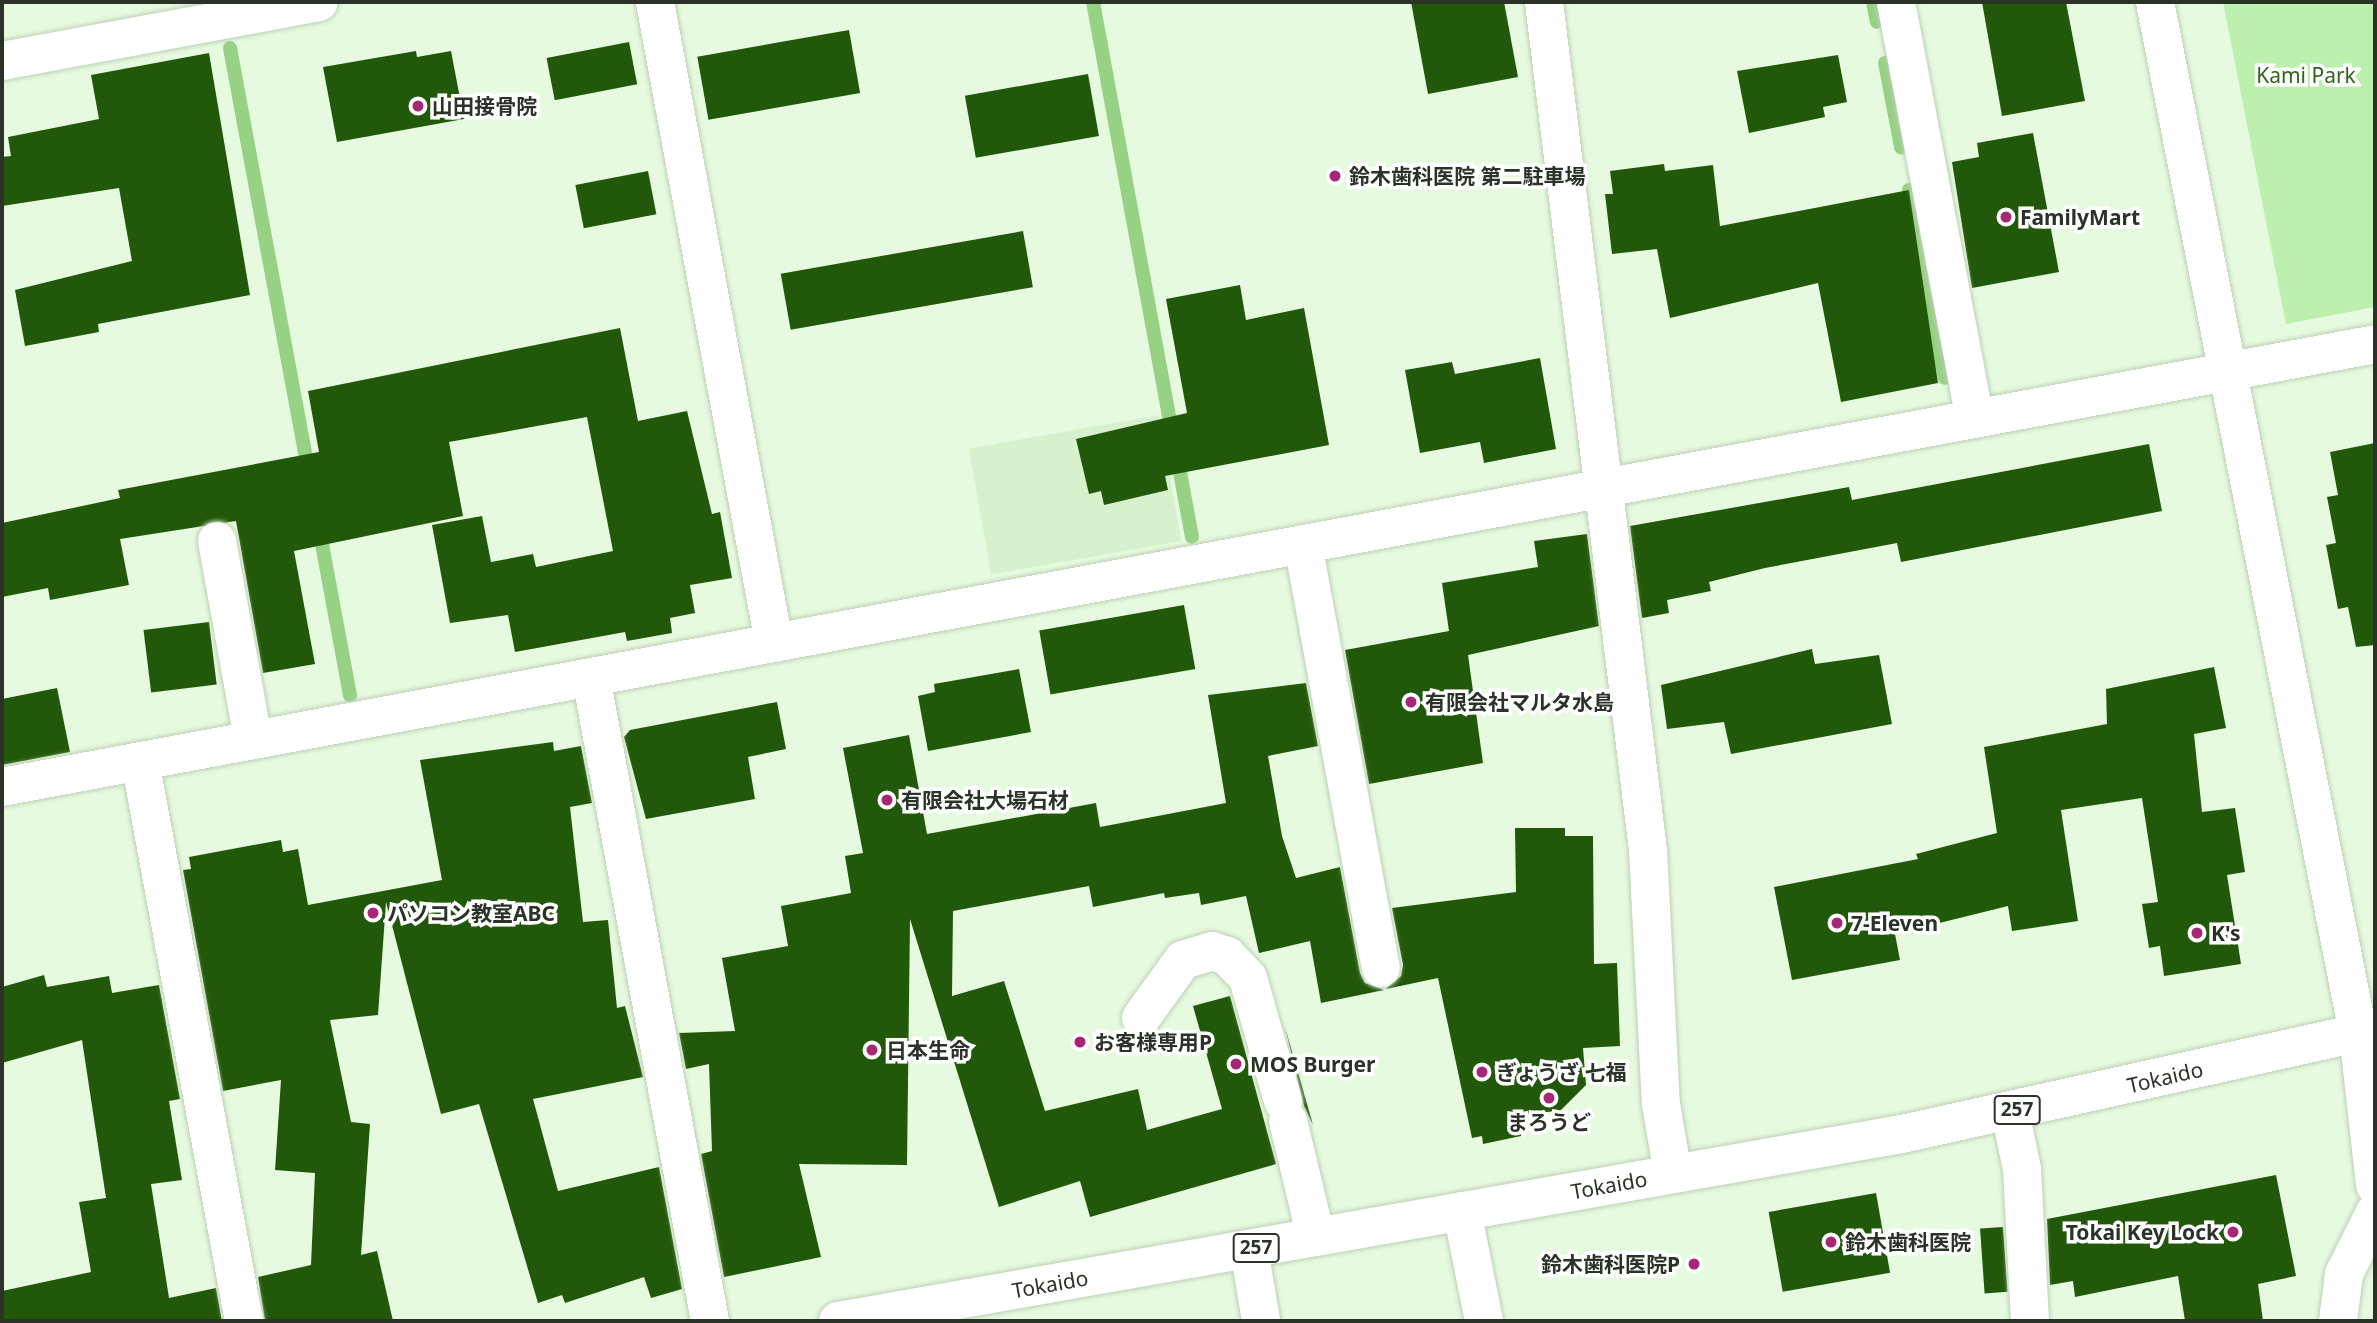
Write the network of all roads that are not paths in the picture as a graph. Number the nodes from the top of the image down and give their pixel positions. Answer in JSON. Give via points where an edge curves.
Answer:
{"nodes":[{"id":1,"x":319,"y":2,"type":"edge"},
{"id":2,"x":655,"y":2,"type":"edge"},
{"id":3,"x":1544,"y":2,"type":"edge"},
{"id":4,"x":1896,"y":2,"type":"edge"},
{"id":5,"x":2155,"y":2,"type":"edge"},
{"id":6,"x":2,"y":61,"type":"edge"},
{"id":7,"x":2375,"y":344,"type":"edge"},
{"id":8,"x":2228,"y":371,"type":"junction"},
{"id":9,"x":1975,"y":419,"type":"junction"},
{"id":10,"x":1600,"y":489,"type":"junction"},
{"id":11,"x":217,"y":541,"type":"dead end"},
{"id":12,"x":1303,"y":544,"type":"junction"},
{"id":13,"x":774,"y":643,"type":"junction"},
{"id":14,"x":591,"y":677,"type":"junction"},
{"id":15,"x":253,"y":740,"type":"junction"},
{"id":16,"x":140,"y":761,"type":"junction"},
{"id":17,"x":2,"y":787,"type":"edge"},
{"id":18,"x":1381,"y":968,"type":"dead end"},
{"id":19,"x":1141,"y":1018,"type":"dead end"},
{"id":20,"x":2370,"y":1042,"type":"edge"},
{"id":21,"x":2010,"y":1112,"type":"junction"},
{"id":22,"x":1673,"y":1174,"type":"junction"},
{"id":23,"x":2375,"y":1185,"type":"edge"},
{"id":24,"x":1462,"y":1211,"type":"junction"},
{"id":25,"x":2375,"y":1212,"type":"edge"},
{"id":26,"x":1316,"y":1237,"type":"junction"},
{"id":27,"x":1249,"y":1249,"type":"junction"},
{"id":28,"x":244,"y":1321,"type":"edge"},
{"id":29,"x":710,"y":1321,"type":"edge"},
{"id":30,"x":838,"y":1321,"type":"edge"},
{"id":31,"x":1261,"y":1321,"type":"edge"},
{"id":32,"x":1483,"y":1321,"type":"edge"},
{"id":33,"x":2030,"y":1321,"type":"edge"},
{"id":34,"x":2338,"y":1321,"type":"edge"}],
"edges":[{"from":1,"to":6,"type":"main road"},
{"from":2,"to":13,"type":"main road"},
{"from":3,"to":10,"type":"main road"},
{"from":4,"to":9,"type":"main road"},
{"from":5,"to":8,"type":"main road"},
{"from":7,"to":8,"type":"main road"},
{"from":8,"to":9,"type":"main road"},
{"from":8,"to":20,"type":"main road"},
{"from":9,"to":10,"type":"main road"},
{"from":10,"to":12,"type":"main road"},
{"from":10,"to":22,"type":"main road","via":[[1648,850],[1661,1104]]},
{"from":11,"to":15,"type":"main road"},
{"from":12,"to":13,"type":"main road"},
{"from":12,"to":18,"type":"main road"},
{"from":13,"to":14,"type":"main road"},
{"from":14,"to":15,"type":"main road"},
{"from":14,"to":29,"type":"main road"},
{"from":15,"to":16,"type":"main road"},
{"from":16,"to":17,"type":"main road"},
{"from":16,"to":28,"type":"main road"},
{"from":19,"to":26,"type":"main road","via":[[1183,960],[1197,953],[1227,956],[1248,978]]},
{"from":20,"to":21,"type":"main road","name":"Tokaido","number":"257"},
{"from":20,"to":23,"type":"main road"},
{"from":21,"to":22,"type":"main road","name":"Tokaido","number":"257"},
{"from":21,"to":33,"type":"main road","via":[[2022,1168]]},
{"from":22,"to":24,"type":"main road","name":"Tokaido","number":"257"},
{"from":24,"to":26,"type":"main road","name":"Tokaido","number":"257"},
{"from":24,"to":32,"type":"main road"},
{"from":25,"to":34,"type":"main road","via":[[2344,1274]]},
{"from":26,"to":27,"type":"main road","name":"Tokaido","number":"257"},
{"from":27,"to":30,"type":"main road","name":"Tokaido","number":"257"},
{"from":27,"to":31,"type":"main road"}]}
